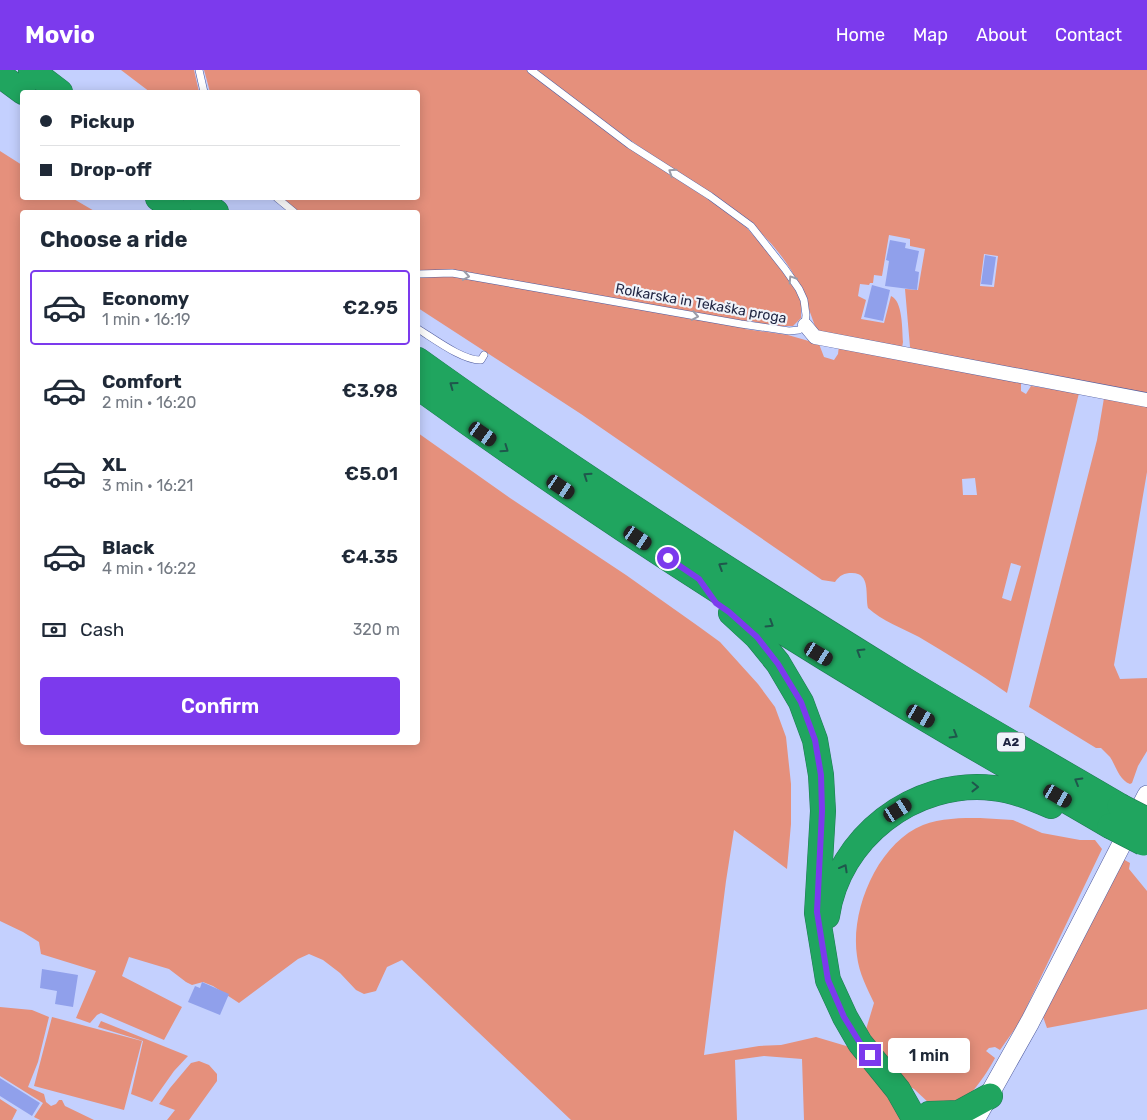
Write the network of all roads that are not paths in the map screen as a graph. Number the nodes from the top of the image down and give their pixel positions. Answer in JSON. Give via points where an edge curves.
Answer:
{"nodes":[{"id":1,"x":31,"y":70,"type":"edge"},
{"id":2,"x":199,"y":70,"type":"edge"},
{"id":3,"x":531,"y":70,"type":"edge"},
{"id":4,"x":0,"y":75,"type":"edge"},
{"id":5,"x":20,"y":90,"type":"edge"},
{"id":6,"x":57,"y":90,"type":"edge"},
{"id":7,"x":204,"y":90,"type":"edge"},
{"id":8,"x":161,"y":200,"type":"edge"},
{"id":9,"x":199,"y":200,"type":"edge"},
{"id":10,"x":279,"y":200,"type":"edge"},
{"id":11,"x":175,"y":210,"type":"edge"},
{"id":12,"x":213,"y":210,"type":"edge"},
{"id":13,"x":292,"y":210,"type":"edge"},
{"id":14,"x":420,"y":274,"type":"edge"},
{"id":15,"x":805,"y":325,"type":"junction"},
{"id":16,"x":420,"y":330,"type":"edge"},
{"id":17,"x":484,"y":354,"type":"dead end"},
{"id":18,"x":420,"y":361,"type":"edge"},
{"id":19,"x":420,"y":389,"type":"edge"},
{"id":20,"x":1147,"y":400,"type":"edge"},
{"id":21,"x":699,"y":579,"type":"junction"},
{"id":22,"x":1147,"y":795,"type":"edge"},
{"id":23,"x":1115,"y":816,"type":"junction"},
{"id":24,"x":1146,"y":836,"type":"edge"},
{"id":25,"x":822,"y":948,"type":"junction"},
{"id":26,"x":990,"y":1096,"type":"junction"},
{"id":27,"x":927,"y":1118,"type":"edge"},
{"id":28,"x":976,"y":1120,"type":"edge"}],
"edges":[{"from":1,"to":6,"type":"highway"},
{"from":2,"to":7,"type":"lane"},
{"from":15,"to":3,"type":"lane","name":"Rolkarska in Tekaška proga","one_way":true,"via":[[804,300],[799,289],[751,226],[630,145]]},
{"from":4,"to":5,"type":"highway"},
{"from":8,"to":11,"type":"highway"},
{"from":9,"to":12,"type":"highway"},
{"from":10,"to":13,"type":"lane"},
{"from":14,"to":15,"type":"lane","name":"Rolkarska in Tekaška proga","one_way":true,"via":[[452,273],[741,324],[789,330],[799,330]]},
{"from":15,"to":20,"type":"street","via":[[815,337]]},
{"from":16,"to":17,"type":"lane","via":[[472,359],[481,360]]},
{"from":23,"to":18,"type":"highway","number":"A2","one_way":true,"via":[[707,557]]},
{"from":19,"to":21,"type":"highway","number":"A2","one_way":true},
{"from":21,"to":23,"type":"highway","number":"A2","one_way":true,"via":[[886,696]]},
{"from":21,"to":25,"type":"highway","via":[[716,603],[757,637],[778,664],[801,702],[815,740],[821,775],[817,912]]},
{"from":22,"to":26,"type":"main road"},
{"from":23,"to":24,"type":"highway","number":"A2","bridge":true},
{"from":25,"to":23,"type":"highway","one_way":true,"via":[[834,888],[849,858],[868,832],[909,803],[935,792],[962,787],[993,788],[1026,795],[1079,820]]},
{"from":25,"to":27,"type":"highway","via":[[828,980],[860,1043],[898,1090]]},
{"from":26,"to":27,"type":"highway","via":[[959,1113]]},
{"from":26,"to":28,"type":"main road"}]}
